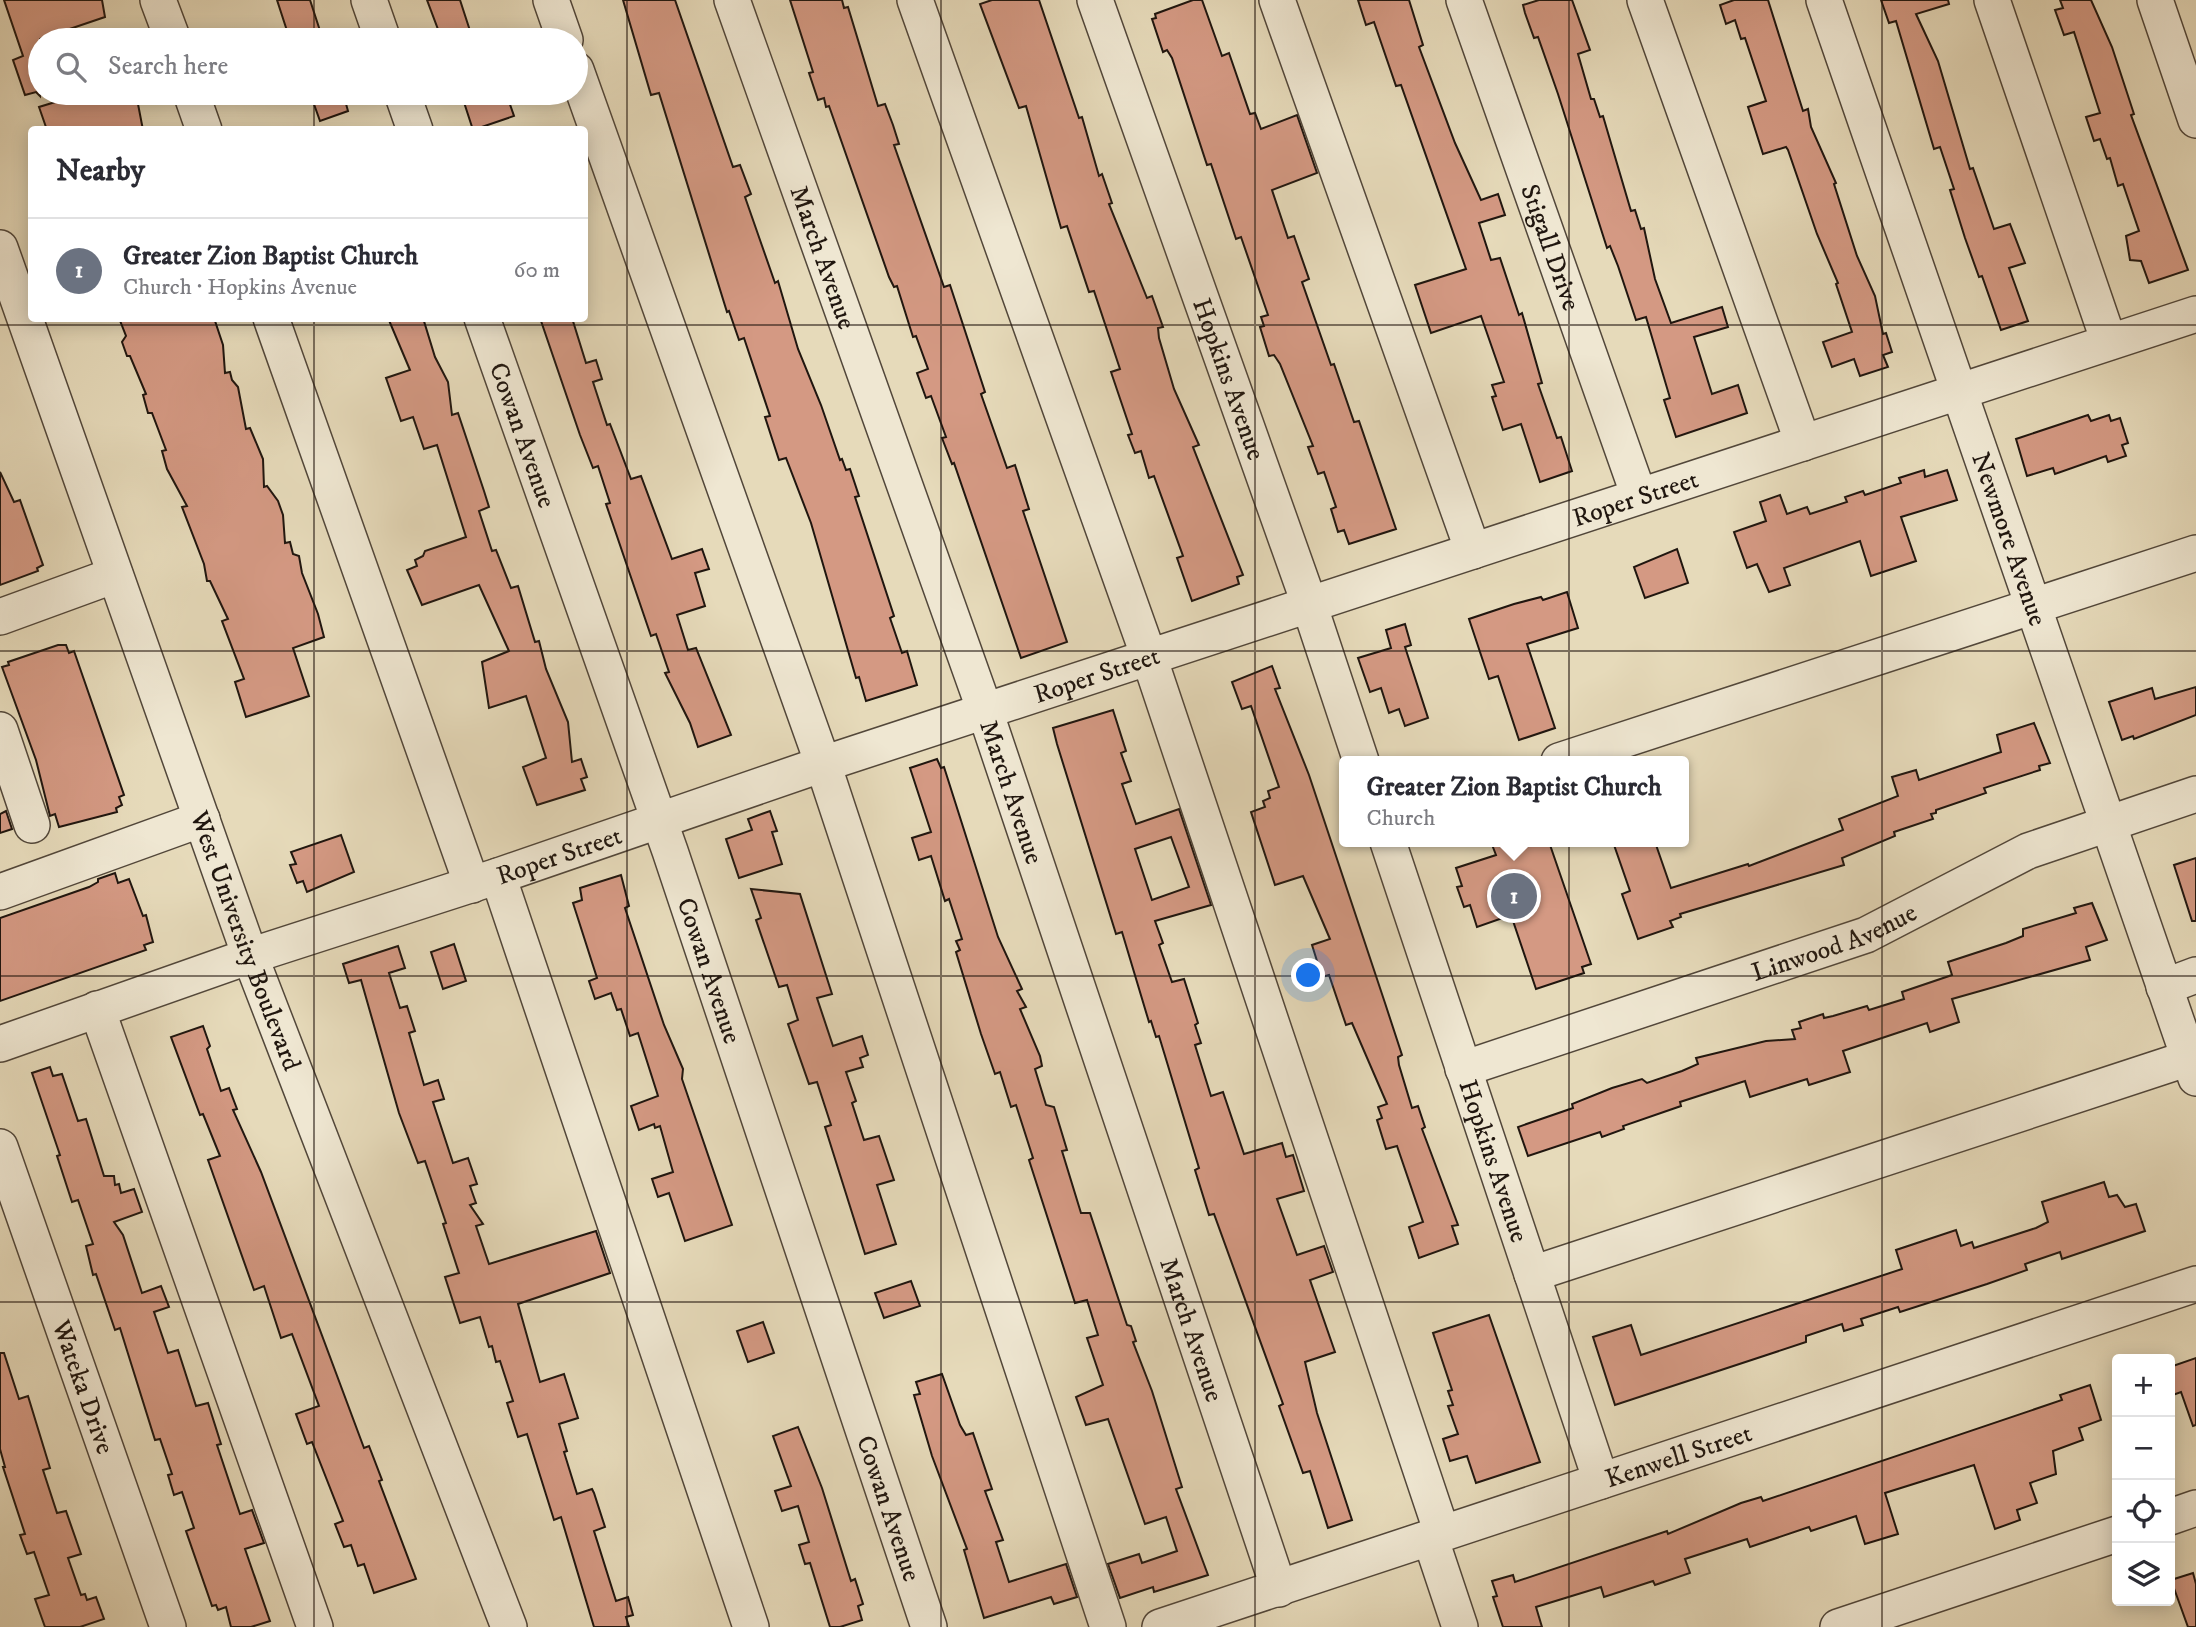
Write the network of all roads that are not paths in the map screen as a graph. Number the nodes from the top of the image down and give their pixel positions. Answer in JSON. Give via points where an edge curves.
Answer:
{"nodes":[{"id":1,"x":159,"y":0,"type":"edge"},
{"id":2,"x":369,"y":0,"type":"edge"},
{"id":3,"x":551,"y":0,"type":"edge"},
{"id":4,"x":732,"y":0,"type":"edge"},
{"id":5,"x":915,"y":0,"type":"edge"},
{"id":6,"x":1095,"y":0,"type":"edge"},
{"id":7,"x":1277,"y":0,"type":"edge"},
{"id":8,"x":1464,"y":0,"type":"edge"},
{"id":9,"x":1645,"y":0,"type":"edge"},
{"id":10,"x":1824,"y":0,"type":"edge"},
{"id":11,"x":1993,"y":0,"type":"edge"},
{"id":12,"x":2155,"y":0,"type":"edge"},
{"id":13,"x":169,"y":28,"type":"edge"},
{"id":14,"x":379,"y":28,"type":"edge"},
{"id":15,"x":561,"y":28,"type":"edge"},
{"id":16,"x":588,"y":103,"type":"edge"},
{"id":17,"x":195,"y":105,"type":"edge"},
{"id":18,"x":406,"y":105,"type":"edge"},
{"id":19,"x":2196,"y":120,"type":"edge"},
{"id":20,"x":203,"y":126,"type":"edge"},
{"id":21,"x":414,"y":126,"type":"edge"},
{"id":22,"x":0,"y":248,"type":"edge"},
{"id":23,"x":2196,"y":314,"type":"edge"},
{"id":24,"x":273,"y":322,"type":"edge"},
{"id":25,"x":483,"y":322,"type":"edge"},
{"id":26,"x":2109,"y":342,"type":"junction"},
{"id":27,"x":1961,"y":391,"type":"junction"},
{"id":28,"x":1802,"y":443,"type":"junction"},
{"id":29,"x":1639,"y":496,"type":"junction"},
{"id":30,"x":1473,"y":551,"type":"junction"},
{"id":31,"x":2196,"y":553,"type":"edge"},
{"id":32,"x":115,"y":575,"type":"junction"},
{"id":33,"x":1310,"y":606,"type":"junction"},
{"id":34,"x":2034,"y":606,"type":"junction"},
{"id":35,"x":0,"y":617,"type":"edge"},
{"id":36,"x":1149,"y":657,"type":"junction"},
{"id":37,"x":985,"y":711,"type":"junction"},
{"id":38,"x":0,"y":730,"type":"edge"},
{"id":39,"x":1359,"y":756,"type":"edge"},
{"id":40,"x":1574,"y":756,"type":"edge"},
{"id":41,"x":823,"y":764,"type":"junction"},
{"id":42,"x":2196,"y":794,"type":"edge"},
{"id":43,"x":202,"y":819,"type":"junction"},
{"id":44,"x":660,"y":822,"type":"junction"},
{"id":45,"x":2108,"y":822,"type":"junction"},
{"id":46,"x":32,"y":825,"type":"dead end"},
{"id":47,"x":1390,"y":847,"type":"edge"},
{"id":48,"x":485,"y":880,"type":"junction"},
{"id":49,"x":0,"y":892,"type":"edge"},
{"id":50,"x":250,"y":956,"type":"junction"},
{"id":51,"x":2196,"y":975,"type":"edge"},
{"id":52,"x":2164,"y":987,"type":"junction"},
{"id":53,"x":97,"y":1009,"type":"junction"},
{"id":54,"x":0,"y":1044,"type":"edge"},
{"id":55,"x":2193,"y":1068,"type":"edge"},
{"id":56,"x":1463,"y":1069,"type":"junction"},
{"id":57,"x":0,"y":1147,"type":"edge"},
{"id":58,"x":1532,"y":1274,"type":"junction"},
{"id":59,"x":2196,"y":1284,"type":"edge"},
{"id":60,"x":1601,"y":1481,"type":"junction"},
{"id":61,"x":2196,"y":1508,"type":"edge"},
{"id":62,"x":2175,"y":1515,"type":"edge"},
{"id":63,"x":1436,"y":1535,"type":"junction"},
{"id":64,"x":2112,"y":1536,"type":"edge"},
{"id":65,"x":1279,"y":1589,"type":"junction"},
{"id":66,"x":167,"y":1627,"type":"edge"},
{"id":67,"x":315,"y":1627,"type":"edge"},
{"id":68,"x":509,"y":1627,"type":"edge"},
{"id":69,"x":751,"y":1627,"type":"edge"},
{"id":70,"x":929,"y":1627,"type":"edge"},
{"id":71,"x":1108,"y":1627,"type":"edge"},
{"id":72,"x":1160,"y":1627,"type":"edge"},
{"id":73,"x":1460,"y":1627,"type":"edge"},
{"id":74,"x":1838,"y":1627,"type":"edge"}],
"edges":[{"from":1,"to":13,"type":"street"},
{"from":2,"to":14,"type":"street"},
{"from":3,"to":15,"type":"street"},
{"from":4,"to":37,"type":"street","name":"March Avenue"},
{"from":5,"to":36,"type":"street"},
{"from":6,"to":33,"type":"street","name":"Hopkins Avenue"},
{"from":7,"to":30,"type":"street"},
{"from":8,"to":29,"type":"street","name":"Stigall Drive"},
{"from":9,"to":28,"type":"street"},
{"from":10,"to":27,"type":"street","name":"Newmore Avenue"},
{"from":11,"to":26,"type":"street"},
{"from":12,"to":19,"type":"street"},
{"from":16,"to":41,"type":"street"},
{"from":17,"to":20,"type":"street"},
{"from":18,"to":21,"type":"street"},
{"from":22,"to":32,"type":"street","name":"West University Boulevard"},
{"from":23,"to":26,"type":"street","name":"Roper Street"},
{"from":24,"to":48,"type":"street"},
{"from":25,"to":44,"type":"street","name":"Cowan Avenue"},
{"from":26,"to":27,"type":"street","name":"Roper Street"},
{"from":27,"to":28,"type":"street","name":"Roper Street"},
{"from":27,"to":34,"type":"street","name":"Newmore Avenue"},
{"from":28,"to":29,"type":"street","name":"Roper Street"},
{"from":29,"to":30,"type":"street","name":"Roper Street"},
{"from":30,"to":33,"type":"street","name":"Roper Street"},
{"from":31,"to":34,"type":"street"},
{"from":32,"to":35,"type":"street"},
{"from":32,"to":43,"type":"street","name":"West University Boulevard"},
{"from":33,"to":36,"type":"street","name":"Roper Street"},
{"from":33,"to":39,"type":"street","name":"Hopkins Avenue"},
{"from":34,"to":40,"type":"street"},
{"from":34,"to":45,"type":"street","name":"Newmore Avenue"},
{"from":36,"to":37,"type":"street","name":"Roper Street"},
{"from":36,"to":63,"type":"street"},
{"from":37,"to":41,"type":"street","name":"Roper Street"},
{"from":37,"to":65,"type":"street","name":"March Avenue"},
{"from":38,"to":46,"type":"street"},
{"from":41,"to":44,"type":"street","name":"Roper Street"},
{"from":41,"to":71,"type":"street"},
{"from":42,"to":45,"type":"street","name":"Linwood Avenue"},
{"from":43,"to":49,"type":"street"},
{"from":43,"to":50,"type":"street","name":"West University Boulevard"},
{"from":44,"to":48,"type":"street","name":"Roper Street"},
{"from":44,"to":70,"type":"street","name":"Cowan Avenue"},
{"from":45,"to":52,"type":"street","name":"Newmore Avenue"},
{"from":45,"to":56,"type":"street","name":"Linwood Avenue","via":[[1994,866],[1866,935]]},
{"from":47,"to":56,"type":"street","name":"Hopkins Avenue"},
{"from":48,"to":50,"type":"street","name":"Roper Street"},
{"from":48,"to":69,"type":"street"},
{"from":50,"to":53,"type":"street","name":"Roper Street"},
{"from":50,"to":68,"type":"street","name":"West University Boulevard"},
{"from":51,"to":52,"type":"street"},
{"from":52,"to":55,"type":"street","name":"Newmore Avenue"},
{"from":53,"to":54,"type":"street","name":"Roper Street"},
{"from":53,"to":67,"type":"street"},
{"from":55,"to":58,"type":"street"},
{"from":56,"to":58,"type":"street","name":"Hopkins Avenue"},
{"from":57,"to":66,"type":"street","name":"Wateka Drive"},
{"from":58,"to":60,"type":"street","name":"Hopkins Avenue"},
{"from":59,"to":60,"type":"street","name":"Kenwell Street"},
{"from":60,"to":63,"type":"street","name":"Kenwell Street"},
{"from":61,"to":62,"type":"street"},
{"from":63,"to":65,"type":"street","name":"Kenwell Street"},
{"from":63,"to":73,"type":"street"},
{"from":64,"to":74,"type":"street"},
{"from":65,"to":72,"type":"street","name":"Kenwell Street"}]}
